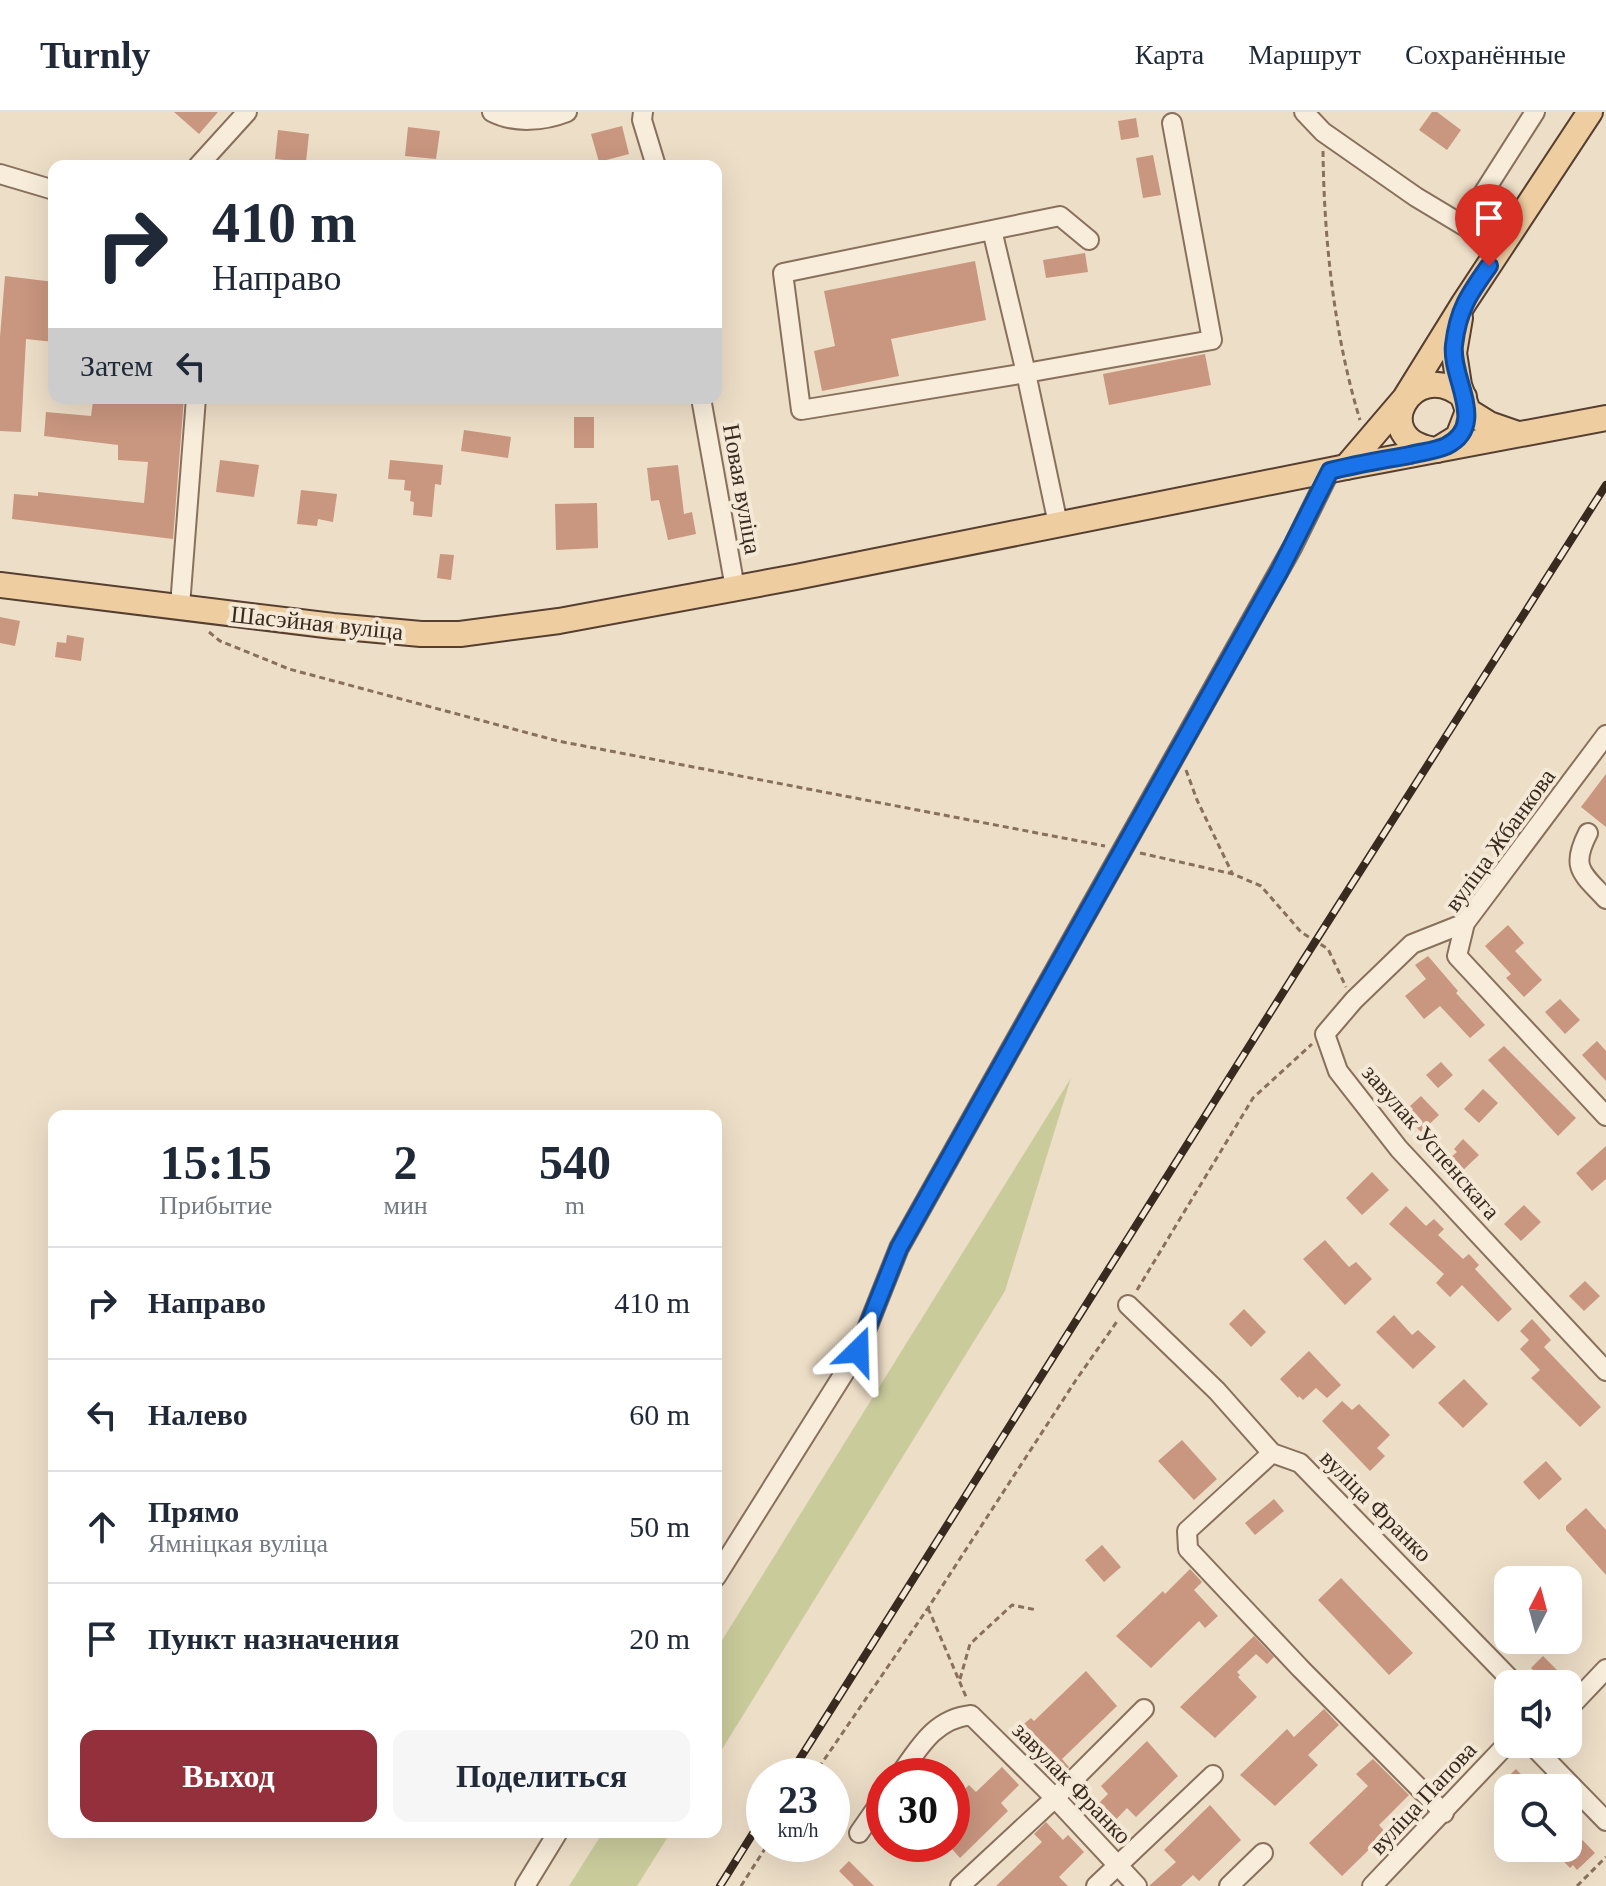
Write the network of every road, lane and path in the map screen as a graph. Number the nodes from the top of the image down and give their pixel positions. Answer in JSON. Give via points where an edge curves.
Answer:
{"nodes":[{"id":1,"x":247,"y":112,"type":"edge"},
{"id":2,"x":492,"y":112,"type":"edge"},
{"id":3,"x":567,"y":112,"type":"edge"},
{"id":4,"x":643,"y":112,"type":"edge"},
{"id":5,"x":1304,"y":112,"type":"edge"},
{"id":6,"x":1535,"y":112,"type":"edge"},
{"id":7,"x":1590,"y":112,"type":"edge"},
{"id":8,"x":1172,"y":123,"type":"dead end"},
{"id":9,"x":1323,"y":132,"type":"junction"},
{"id":10,"x":203,"y":160,"type":"edge"},
{"id":11,"x":654,"y":160,"type":"edge"},
{"id":12,"x":0,"y":174,"type":"edge"},
{"id":13,"x":48,"y":188,"type":"edge"},
{"id":14,"x":1463,"y":225,"type":"junction"},
{"id":15,"x":992,"y":230,"type":"junction"},
{"id":16,"x":1089,"y":240,"type":"dead end"},
{"id":17,"x":1501,"y":248,"type":"junction"},
{"id":18,"x":1464,"y":303,"type":"junction"},
{"id":19,"x":1026,"y":373,"type":"junction"},
{"id":20,"x":1405,"y":398,"type":"junction"},
{"id":21,"x":196,"y":404,"type":"edge"},
{"id":22,"x":702,"y":404,"type":"edge"},
{"id":23,"x":1466,"y":404,"type":"junction"},
{"id":24,"x":1606,"y":418,"type":"edge"},
{"id":25,"x":1517,"y":433,"type":"junction"},
{"id":26,"x":1367,"y":443,"type":"junction"},
{"id":27,"x":1437,"y":450,"type":"junction"},
{"id":28,"x":1338,"y":469,"type":"junction"},
{"id":29,"x":1058,"y":524,"type":"junction"},
{"id":30,"x":0,"y":585,"type":"edge"},
{"id":31,"x":735,"y":588,"type":"junction"},
{"id":32,"x":180,"y":606,"type":"junction"},
{"id":33,"x":1606,"y":735,"type":"edge"},
{"id":34,"x":1179,"y":752,"type":"junction"},
{"id":35,"x":1588,"y":833,"type":"dead end"},
{"id":36,"x":1125,"y":850,"type":"junction"},
{"id":37,"x":1233,"y":874,"type":"junction"},
{"id":38,"x":1602,"y":887,"type":"edge"},
{"id":39,"x":1465,"y":923,"type":"junction"},
{"id":40,"x":1354,"y":1000,"type":"junction"},
{"id":41,"x":1325,"y":1034,"type":"junction"},
{"id":42,"x":1606,"y":1116,"type":"edge"},
{"id":43,"x":1128,"y":1305,"type":"junction"},
{"id":44,"x":1606,"y":1371,"type":"edge"},
{"id":45,"x":1272,"y":1453,"type":"junction"},
{"id":46,"x":722,"y":1567,"type":"edge"},
{"id":47,"x":928,"y":1608,"type":"junction"},
{"id":48,"x":1037,"y":1610,"type":"dead end"},
{"id":49,"x":1606,"y":1669,"type":"edge"},
{"id":50,"x":1501,"y":1670,"type":"edge"},
{"id":51,"x":960,"y":1679,"type":"junction"},
{"id":52,"x":1582,"y":1694,"type":"edge"},
{"id":53,"x":1144,"y":1709,"type":"dead end"},
{"id":54,"x":971,"y":1715,"type":"junction"},
{"id":55,"x":825,"y":1758,"type":"edge"},
{"id":56,"x":912,"y":1758,"type":"edge"},
{"id":57,"x":1494,"y":1758,"type":"edge"},
{"id":58,"x":1545,"y":1758,"type":"edge"},
{"id":59,"x":1213,"y":1775,"type":"dead end"},
{"id":60,"x":1055,"y":1798,"type":"junction"},
{"id":61,"x":1444,"y":1813,"type":"junction"},
{"id":62,"x":1606,"y":1821,"type":"edge"},
{"id":63,"x":866,"y":1823,"type":"edge"},
{"id":64,"x":859,"y":1833,"type":"dead end"},
{"id":65,"x":554,"y":1838,"type":"edge"},
{"id":66,"x":1263,"y":1853,"type":"dead end"},
{"id":67,"x":1606,"y":1857,"type":"edge"},
{"id":68,"x":756,"y":1862,"type":"edge"},
{"id":69,"x":1117,"y":1866,"type":"junction"},
{"id":70,"x":525,"y":1886,"type":"edge"},
{"id":71,"x":741,"y":1886,"type":"edge"},
{"id":72,"x":960,"y":1886,"type":"edge"},
{"id":73,"x":1096,"y":1886,"type":"edge"},
{"id":74,"x":1137,"y":1886,"type":"edge"},
{"id":75,"x":1229,"y":1886,"type":"edge"},
{"id":76,"x":1372,"y":1886,"type":"edge"},
{"id":77,"x":1577,"y":1886,"type":"edge"}],
"edges":[{"from":1,"to":10,"type":"street"},
{"from":2,"to":3,"type":"street","via":[[515,120]]},
{"from":4,"to":11,"type":"street"},
{"from":5,"to":9,"type":"street"},
{"from":6,"to":14,"type":"street"},
{"from":7,"to":17,"type":"main road"},
{"from":8,"to":19,"type":"street","via":[[1212,340]]},
{"from":9,"to":14,"type":"street"},
{"from":9,"to":26,"type":"path","via":[[1324,214],[1347,377]]},
{"from":12,"to":13,"type":"street"},
{"from":14,"to":17,"type":"street"},
{"from":15,"to":16,"type":"street","via":[[1060,216]]},
{"from":15,"to":19,"type":"street"},
{"from":15,"to":19,"type":"street","via":[[783,273],[801,410]]},
{"from":17,"to":18,"type":"main road"},
{"from":18,"to":20,"type":"main road"},
{"from":18,"to":23,"type":"main road","via":[[1454,353]]},
{"from":19,"to":29,"type":"street"},
{"from":20,"to":23,"type":"main road","via":[[1431,385],[1446,387]]},
{"from":20,"to":26,"type":"main road"},
{"from":20,"to":27,"type":"main road","via":[[1399,416],[1402,430],[1416,445]]},
{"from":21,"to":32,"type":"street"},
{"from":22,"to":31,"type":"street","name":"Новая вуліца"},
{"from":23,"to":25,"type":"main road","via":[[1489,424]]},
{"from":23,"to":27,"type":"main road","via":[[1458,437]]},
{"from":24,"to":25,"type":"main road","name":"Шасэйная вуліца"},
{"from":25,"to":27,"type":"main road","name":"Шасэйная вуліца"},
{"from":26,"to":28,"type":"main road"},
{"from":27,"to":28,"type":"main road","name":"Шасэйная вуліца"},
{"from":28,"to":29,"type":"main road","name":"Шасэйная вуліца"},
{"from":28,"to":34,"type":"street"},
{"from":29,"to":31,"type":"main road","name":"Шасэйная вуліца"},
{"from":30,"to":32,"type":"main road","name":"Шасэйная вуліца"},
{"from":31,"to":32,"type":"main road","name":"Шасэйная вуліца","via":[[460,634],[249,617]]},
{"from":32,"to":36,"type":"path","via":[[220,641],[289,669],[543,737]]},
{"from":33,"to":39,"type":"street","name":"вуліца Жбанкова"},
{"from":34,"to":36,"type":"street"},
{"from":34,"to":37,"type":"path"},
{"from":35,"to":38,"type":"street","via":[[1578,853],[1579,871]]},
{"from":36,"to":37,"type":"path"},
{"from":36,"to":46,"type":"street","via":[[899,1248],[858,1351]]},
{"from":37,"to":40,"type":"path","via":[[1261,886],[1301,932],[1328,949]]},
{"from":39,"to":40,"type":"street","via":[[1412,944]]},
{"from":39,"to":42,"type":"street","name":"вуліца Жбанкова","via":[[1457,956]]},
{"from":40,"to":41,"type":"street"},
{"from":41,"to":43,"type":"path","via":[[1253,1098]]},
{"from":41,"to":44,"type":"street","name":"завулак Успенскага","via":[[1338,1071],[1399,1149]]},
{"from":43,"to":45,"type":"street","name":"вуліца Франко"},
{"from":43,"to":47,"type":"path"},
{"from":45,"to":50,"type":"street","name":"вуліца Франко","via":[[1300,1463]]},
{"from":45,"to":61,"type":"street","via":[[1187,1531],[1188,1549]]},
{"from":47,"to":51,"type":"path"},
{"from":47,"to":55,"type":"path"},
{"from":48,"to":51,"type":"path","via":[[1012,1605],[970,1644]]},
{"from":49,"to":52,"type":"street"},
{"from":51,"to":54,"type":"path"},
{"from":53,"to":60,"type":"street"},
{"from":54,"to":56,"type":"street","via":[[956,1716],[930,1732]]},
{"from":54,"to":60,"type":"street","name":"завулак Франко"},
{"from":57,"to":61,"type":"street","name":"вуліца Папова"},
{"from":58,"to":62,"type":"street"},
{"from":59,"to":69,"type":"street"},
{"from":60,"to":69,"type":"street","name":"завулак Франко"},
{"from":60,"to":72,"type":"street"},
{"from":61,"to":76,"type":"street","name":"вуліца Папова"},
{"from":63,"to":64,"type":"street"},
{"from":65,"to":70,"type":"street"},
{"from":66,"to":75,"type":"street"},
{"from":67,"to":77,"type":"path"},
{"from":68,"to":71,"type":"path"},
{"from":69,"to":73,"type":"street"},
{"from":69,"to":74,"type":"street","name":"завулак Франко"}]}
